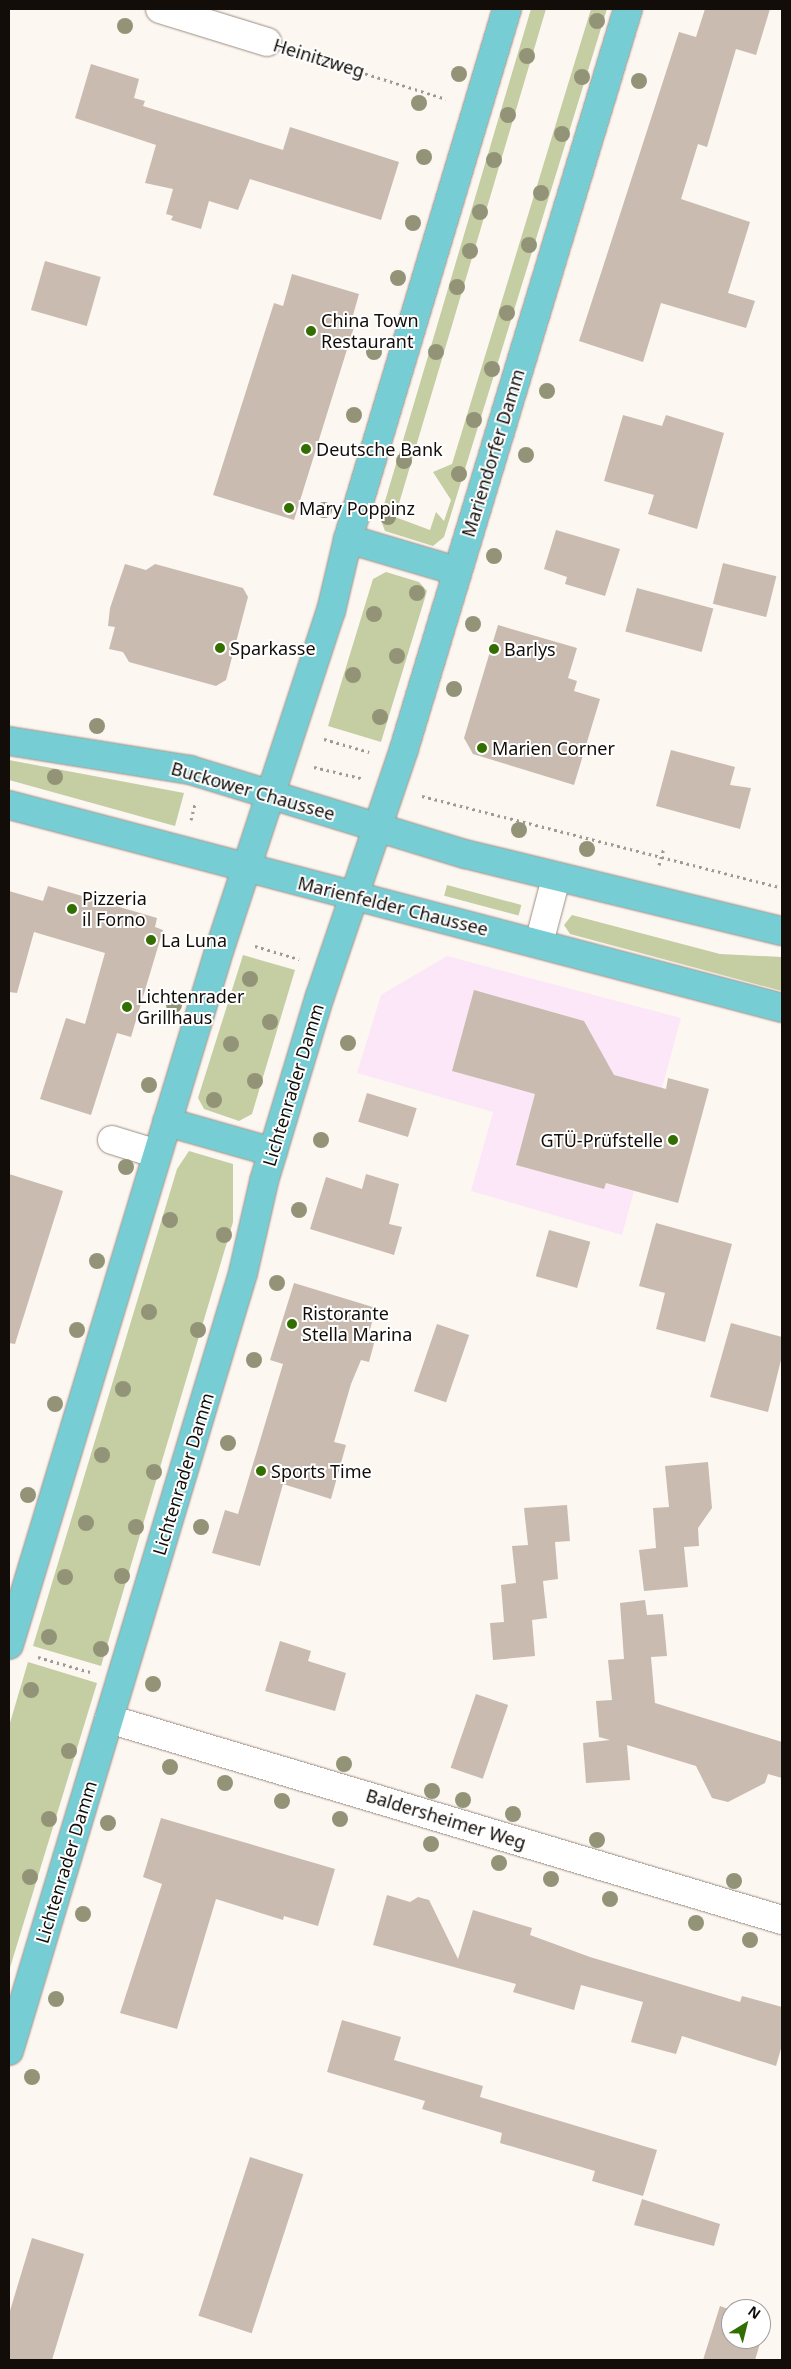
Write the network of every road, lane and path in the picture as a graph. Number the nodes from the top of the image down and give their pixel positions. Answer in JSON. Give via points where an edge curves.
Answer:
{"nodes":[{"id":1,"x":160,"y":9,"type":"edge"},
{"id":2,"x":507,"y":9,"type":"edge"},
{"id":3,"x":628,"y":9,"type":"edge"},
{"id":4,"x":267,"y":42,"type":"joint"},
{"id":5,"x":477,"y":109,"type":"junction"},
{"id":6,"x":348,"y":539,"type":"junction"},
{"id":7,"x":457,"y":571,"type":"junction"},
{"id":8,"x":324,"y":739,"type":"dead end"},
{"id":9,"x":9,"y":740,"type":"edge"},
{"id":10,"x":374,"y":754,"type":"dead end"},
{"id":11,"x":391,"y":786,"type":"junction"},
{"id":12,"x":272,"y":795,"type":"junction"},
{"id":13,"x":197,"y":797,"type":"dead end"},
{"id":14,"x":9,"y":805,"type":"edge"},
{"id":15,"x":377,"y":827,"type":"junction"},
{"id":16,"x":189,"y":828,"type":"dead end"},
{"id":17,"x":664,"y":846,"type":"dead end"},
{"id":18,"x":662,"y":856,"type":"junction"},
{"id":19,"x":658,"y":866,"type":"dead end"},
{"id":20,"x":247,"y":869,"type":"junction"},
{"id":21,"x":556,"y":878,"type":"junction"},
{"id":22,"x":782,"y":888,"type":"edge"},
{"id":23,"x":353,"y":896,"type":"junction"},
{"id":24,"x":782,"y":931,"type":"edge"},
{"id":25,"x":539,"y":943,"type":"junction"},
{"id":26,"x":247,"y":944,"type":"dead end"},
{"id":27,"x":299,"y":959,"type":"dead end"},
{"id":28,"x":782,"y":1008,"type":"edge"},
{"id":29,"x":167,"y":1122,"type":"junction"},
{"id":30,"x":112,"y":1140,"type":"dead end"},
{"id":31,"x":273,"y":1152,"type":"junction"},
{"id":32,"x":157,"y":1154,"type":"junction"},
{"id":33,"x":20,"y":1650,"type":"edge"},
{"id":34,"x":99,"y":1675,"type":"dead end"},
{"id":35,"x":109,"y":1719,"type":"junction"},
{"id":36,"x":782,"y":1920,"type":"edge"},
{"id":37,"x":9,"y":2051,"type":"edge"}],
"edges":[{"from":1,"to":4,"type":"street","name":"Heinitzweg"},
{"from":2,"to":5,"type":"main road"},
{"from":3,"to":7,"type":"main road","name":"Mariendorfer Damm"},
{"from":4,"to":5,"type":"path","name":"Heinitzweg"},
{"from":5,"to":6,"type":"main road"},
{"from":6,"to":7,"type":"main road"},
{"from":6,"to":12,"type":"main road","via":[[331,611]]},
{"from":7,"to":11,"type":"main road","name":"Mariendorfer Damm"},
{"from":8,"to":10,"type":"path"},
{"from":9,"to":12,"type":"main road","name":"Buckower Chaussee","via":[[190,770]]},
{"from":11,"to":12,"type":"path","via":[[316,766]]},
{"from":11,"to":15,"type":"main road","name":"Mariendorfer Damm"},
{"from":11,"to":18,"type":"path"},
{"from":12,"to":15,"type":"main road","name":"Buckower Chaussee"},
{"from":12,"to":20,"type":"main road"},
{"from":13,"to":16,"type":"path"},
{"from":14,"to":20,"type":"main road"},
{"from":15,"to":21,"type":"main road"},
{"from":15,"to":23,"type":"main road","name":"Mariendorfer Damm"},
{"from":17,"to":18,"type":"path"},
{"from":18,"to":19,"type":"path"},
{"from":18,"to":22,"type":"path"},
{"from":20,"to":23,"type":"main road","name":"Marienfelder Chaussee"},
{"from":20,"to":29,"type":"main road"},
{"from":21,"to":24,"type":"main road"},
{"from":21,"to":25,"type":"street"},
{"from":23,"to":25,"type":"main road","name":"Marienfelder Chaussee"},
{"from":23,"to":31,"type":"main road","name":"Lichtenrader Damm"},
{"from":25,"to":28,"type":"main road","name":"Marienfelder Chaussee"},
{"from":26,"to":27,"type":"path"},
{"from":29,"to":31,"type":"main road"},
{"from":29,"to":32,"type":"main road"},
{"from":30,"to":32,"type":"street"},
{"from":31,"to":35,"type":"main road","name":"Lichtenrader Damm","via":[[243,1274]]},
{"from":32,"to":33,"type":"main road"},
{"from":33,"to":34,"type":"path"},
{"from":35,"to":36,"type":"street","name":"Baldersheimer Weg"},
{"from":35,"to":37,"type":"main road","name":"Lichtenrader Damm"}]}
